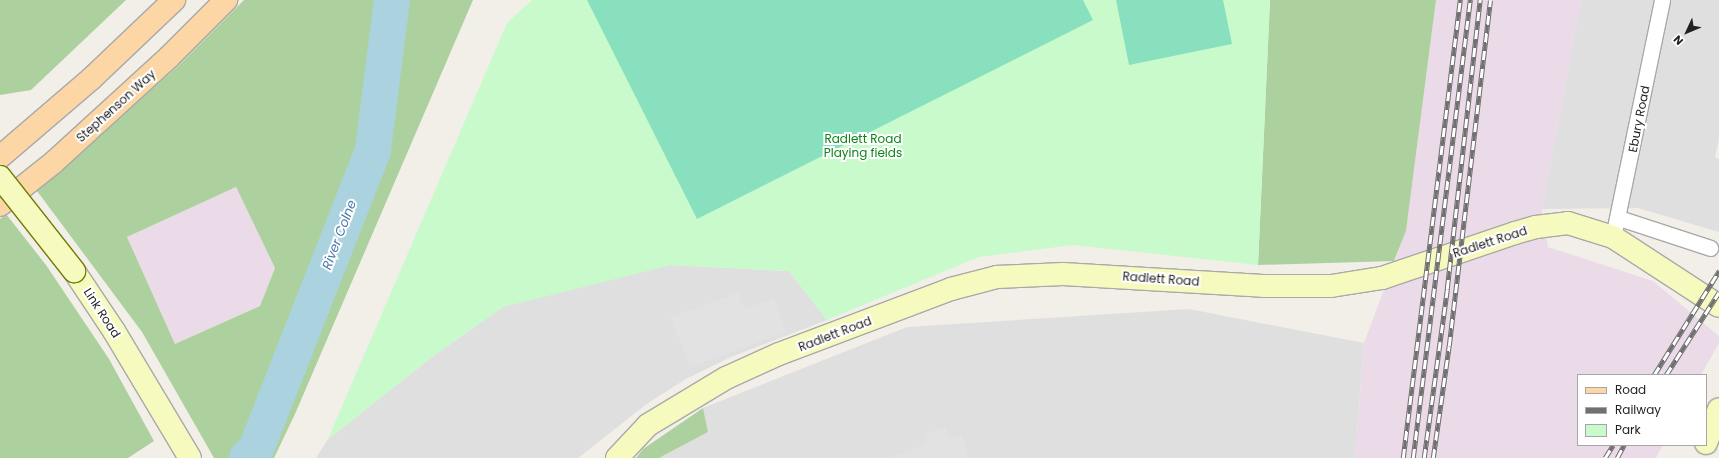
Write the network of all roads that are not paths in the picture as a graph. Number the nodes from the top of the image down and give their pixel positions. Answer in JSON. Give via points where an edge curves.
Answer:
{"nodes":[{"id":1,"x":174,"y":0,"type":"edge"},
{"id":2,"x":226,"y":0,"type":"edge"},
{"id":3,"x":1662,"y":0,"type":"edge"},
{"id":4,"x":0,"y":157,"type":"edge"},
{"id":5,"x":0,"y":177,"type":"edge"},
{"id":6,"x":0,"y":205,"type":"edge"},
{"id":7,"x":1616,"y":228,"type":"junction"},
{"id":8,"x":1710,"y":248,"type":"dead end"},
{"id":9,"x":1719,"y":306,"type":"edge"},
{"id":10,"x":1719,"y":409,"type":"edge"},
{"id":11,"x":1707,"y":441,"type":"edge"},
{"id":12,"x":1705,"y":446,"type":"edge"},
{"id":13,"x":190,"y":458,"type":"edge"},
{"id":14,"x":617,"y":458,"type":"edge"},
{"id":15,"x":1701,"y":458,"type":"edge"}],
"edges":[{"from":1,"to":4,"type":"main road","via":[[90,79]]},
{"from":2,"to":6,"type":"main road","name":"Stephenson Way","via":[[170,57],[60,157]]},
{"from":3,"to":7,"type":"street","name":"Ebury Road"},
{"from":5,"to":13,"type":"street","name":"Link Road","bridge":true,"via":[[74,271],[114,331]]},
{"from":7,"to":8,"type":"street"},
{"from":7,"to":9,"type":"street","name":"Radlett Road"},
{"from":7,"to":14,"type":"street","name":"Radlett Road","via":[[1593,229],[1568,223],[1536,227],[1382,278],[1331,286],[1263,286],[1063,274],[997,277],[951,289],[779,354],[726,378],[648,425]]},
{"from":10,"to":11,"type":"street"},
{"from":12,"to":15,"type":"street"}]}
